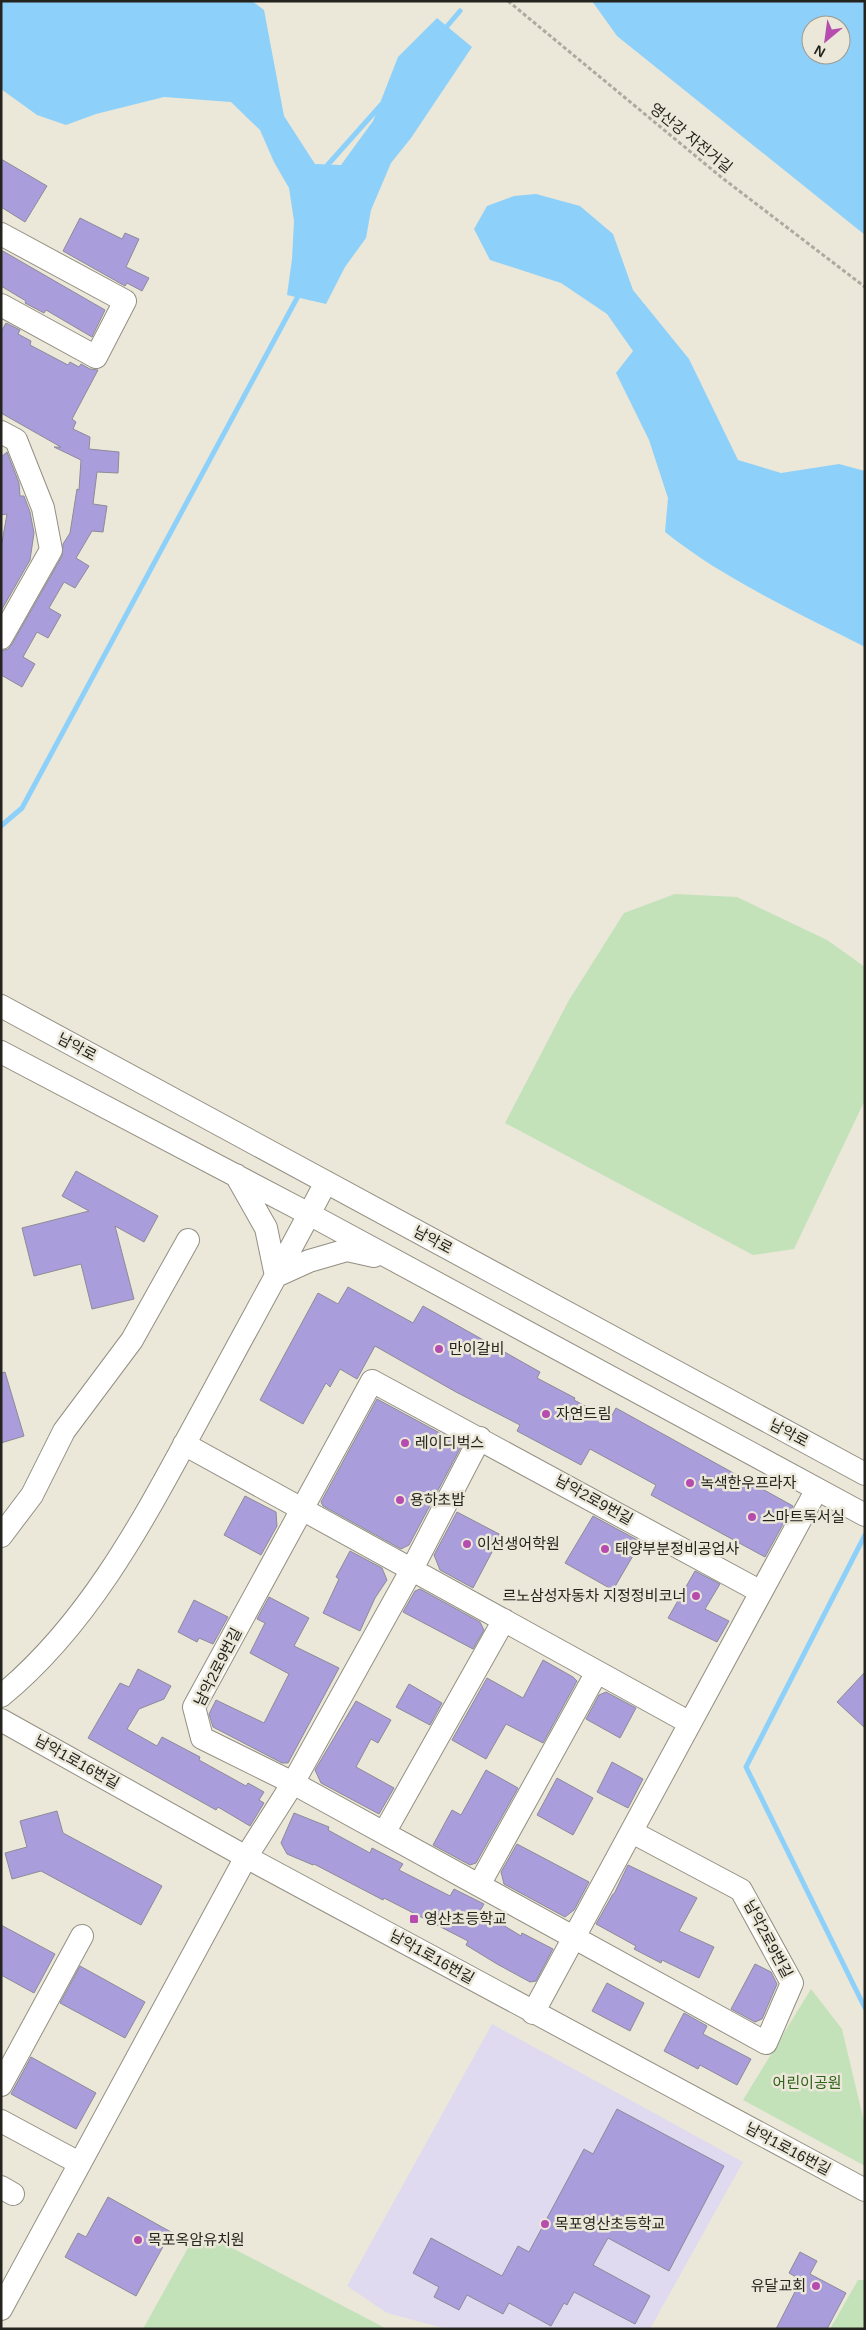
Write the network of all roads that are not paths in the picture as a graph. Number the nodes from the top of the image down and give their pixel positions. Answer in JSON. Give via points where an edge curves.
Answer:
{"nodes":[{"id":1,"x":1,"y":234,"type":"edge"},
{"id":2,"x":1,"y":306,"type":"edge"},
{"id":3,"x":1,"y":432,"type":"edge"},
{"id":4,"x":1,"y":638,"type":"edge"},
{"id":5,"x":1,"y":1006,"type":"edge"},
{"id":6,"x":1,"y":1052,"type":"edge"},
{"id":7,"x":236,"y":1175,"type":"junction"},
{"id":8,"x":326,"y":1182,"type":"junction"},
{"id":9,"x":309,"y":1214,"type":"junction"},
{"id":10,"x":188,"y":1240,"type":"dead end"},
{"id":11,"x":395,"y":1260,"type":"junction"},
{"id":12,"x":276,"y":1276,"type":"junction"},
{"id":13,"x":480,"y":1438,"type":"junction"},
{"id":14,"x":184,"y":1444,"type":"junction"},
{"id":15,"x":855,"y":1468,"type":"edge"},
{"id":16,"x":824,"y":1493,"type":"junction"},
{"id":17,"x":303,"y":1510,"type":"junction"},
{"id":18,"x":865,"y":1515,"type":"edge"},
{"id":19,"x":1,"y":1536,"type":"edge"},
{"id":20,"x":412,"y":1569,"type":"junction"},
{"id":21,"x":762,"y":1592,"type":"junction"},
{"id":22,"x":504,"y":1620,"type":"junction"},
{"id":23,"x":597,"y":1672,"type":"junction"},
{"id":24,"x":1,"y":1696,"type":"edge"},
{"id":25,"x":1,"y":1720,"type":"edge"},
{"id":26,"x":690,"y":1723,"type":"junction"},
{"id":27,"x":293,"y":1783,"type":"junction"},
{"id":28,"x":632,"y":1832,"type":"junction"},
{"id":29,"x":384,"y":1833,"type":"junction"},
{"id":30,"x":246,"y":1857,"type":"junction"},
{"id":31,"x":479,"y":1885,"type":"junction"},
{"id":32,"x":82,"y":1936,"type":"dead end"},
{"id":33,"x":574,"y":1938,"type":"junction"},
{"id":34,"x":534,"y":2013,"type":"junction"},
{"id":35,"x":1,"y":2085,"type":"edge"},
{"id":36,"x":1,"y":2121,"type":"edge"},
{"id":37,"x":79,"y":2163,"type":"junction"},
{"id":38,"x":865,"y":2190,"type":"edge"},
{"id":39,"x":1,"y":2309,"type":"edge"}],
"edges":[{"from":1,"to":2,"type":"street","via":[[125,301],[96,357]]},
{"from":3,"to":4,"type":"street","via":[[16,440],[43,508],[51,550]]},
{"from":5,"to":8,"type":"street","name":"남악로"},
{"from":6,"to":7,"type":"street"},
{"from":7,"to":9,"type":"street"},
{"from":7,"to":12,"type":"street","via":[[266,1228]]},
{"from":8,"to":9,"type":"street"},
{"from":8,"to":15,"type":"street","name":"남악로"},
{"from":9,"to":11,"type":"street"},
{"from":9,"to":12,"type":"street"},
{"from":10,"to":19,"type":"street","via":[[132,1340],[64,1431],[32,1495]]},
{"from":11,"to":12,"type":"street","via":[[347,1250],[309,1261]]},
{"from":11,"to":16,"type":"street"},
{"from":12,"to":14,"type":"street"},
{"from":13,"to":17,"type":"street","name":"남악2로9번길","via":[[372,1381]]},
{"from":13,"to":20,"type":"street"},
{"from":13,"to":21,"type":"street","name":"남악2로9번길"},
{"from":14,"to":17,"type":"street"},
{"from":14,"to":24,"type":"street","via":[[143,1519],[100,1585],[57,1640]]},
{"from":16,"to":18,"type":"street"},
{"from":16,"to":21,"type":"street"},
{"from":17,"to":20,"type":"street"},
{"from":17,"to":27,"type":"street","name":"남악2로9번길","via":[[194,1707],[202,1738]]},
{"from":20,"to":22,"type":"street"},
{"from":20,"to":27,"type":"street"},
{"from":21,"to":26,"type":"street"},
{"from":22,"to":23,"type":"street"},
{"from":22,"to":29,"type":"street"},
{"from":23,"to":26,"type":"street"},
{"from":23,"to":31,"type":"street"},
{"from":25,"to":30,"type":"street","name":"남악1로16번길"},
{"from":26,"to":28,"type":"street"},
{"from":27,"to":29,"type":"street","name":"남악2로9번길"},
{"from":27,"to":30,"type":"street"},
{"from":28,"to":33,"type":"street"},
{"from":28,"to":33,"type":"street","name":"남악2로9번길","via":[[741,1890],[792,1983],[766,2043]]},
{"from":29,"to":31,"type":"street","name":"남악2로9번길"},
{"from":30,"to":34,"type":"street","name":"남악1로16번길"},
{"from":30,"to":37,"type":"street"},
{"from":31,"to":33,"type":"street","name":"남악2로9번길"},
{"from":32,"to":35,"type":"street"},
{"from":33,"to":34,"type":"street"},
{"from":34,"to":38,"type":"street","name":"남악1로16번길"},
{"from":36,"to":37,"type":"street"},
{"from":37,"to":39,"type":"street"}]}
